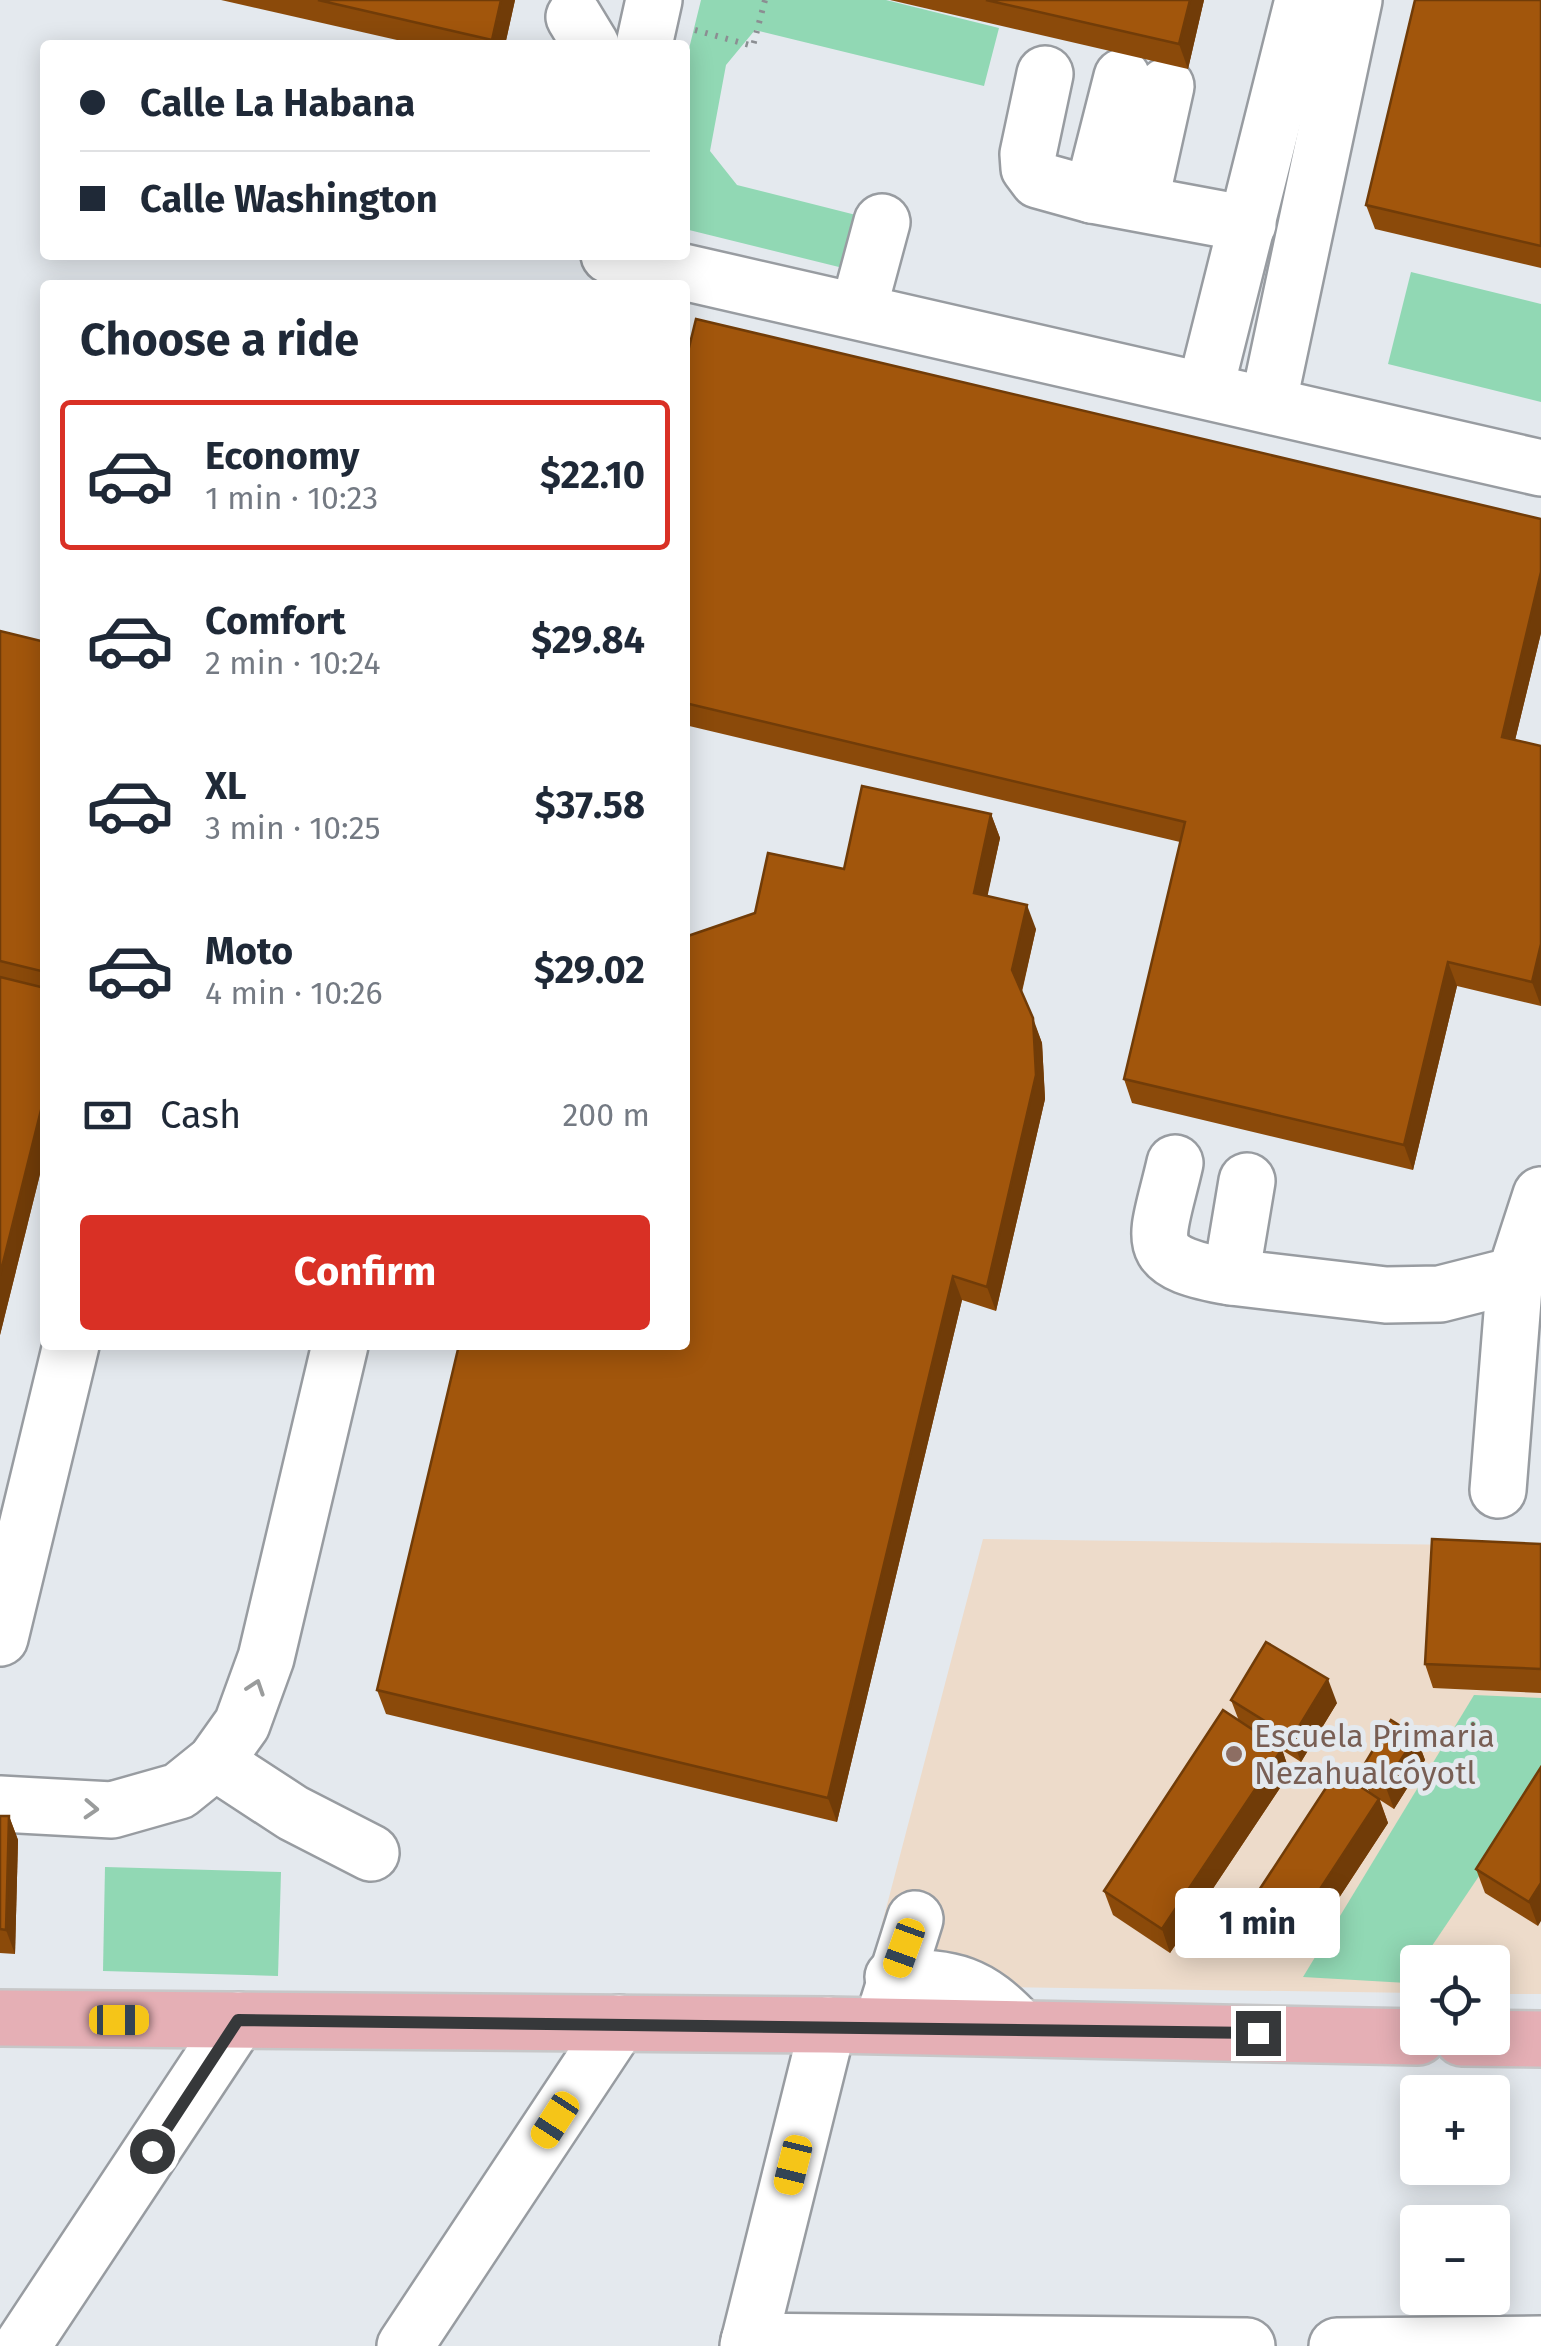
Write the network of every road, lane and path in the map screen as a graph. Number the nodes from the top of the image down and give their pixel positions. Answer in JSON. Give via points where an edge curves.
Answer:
{"nodes":[{"id":1,"x":765,"y":0,"type":"edge"},
{"id":2,"x":1303,"y":0,"type":"edge"},
{"id":3,"x":1354,"y":0,"type":"edge"},
{"id":4,"x":664,"y":25,"type":"edge"},
{"id":5,"x":1045,"y":74,"type":"dead end"},
{"id":6,"x":1144,"y":82,"type":"dead end"},
{"id":7,"x":1116,"y":199,"type":"junction"},
{"id":8,"x":882,"y":222,"type":"dead end"},
{"id":9,"x":1248,"y":224,"type":"junction"},
{"id":10,"x":632,"y":260,"type":"edge"},
{"id":11,"x":858,"y":311,"type":"junction"},
{"id":12,"x":1205,"y":390,"type":"junction"},
{"id":13,"x":1268,"y":405,"type":"junction"},
{"id":14,"x":1541,"y":468,"type":"edge"},
{"id":15,"x":1175,"y":1163,"type":"dead end"},
{"id":16,"x":1247,"y":1181,"type":"dead end"},
{"id":17,"x":1541,"y":1195,"type":"edge"},
{"id":18,"x":1515,"y":1275,"type":"junction"},
{"id":19,"x":1231,"y":1277,"type":"junction"},
{"id":20,"x":70,"y":1350,"type":"edge"},
{"id":21,"x":339,"y":1350,"type":"edge"},
{"id":22,"x":1498,"y":1490,"type":"dead end"},
{"id":23,"x":0,"y":1638,"type":"edge"},
{"id":24,"x":197,"y":1776,"type":"junction"},
{"id":25,"x":0,"y":1804,"type":"edge"},
{"id":26,"x":370,"y":1853,"type":"dead end"},
{"id":27,"x":915,"y":1918,"type":"dead end"},
{"id":28,"x":888,"y":2001,"type":"junction"},
{"id":29,"x":0,"y":2018,"type":"edge"},
{"id":30,"x":238,"y":2020,"type":"junction"},
{"id":31,"x":620,"y":2024,"type":"junction"},
{"id":32,"x":828,"y":2024,"type":"junction"},
{"id":33,"x":1400,"y":2036,"type":"edge"},
{"id":34,"x":1510,"y":2039,"type":"edge"},
{"id":35,"x":1541,"y":2039,"type":"edge"},
{"id":36,"x":749,"y":2343,"type":"edge"},
{"id":37,"x":1541,"y":2344,"type":"edge"},
{"id":38,"x":22,"y":2346,"type":"edge"},
{"id":39,"x":405,"y":2346,"type":"edge"},
{"id":40,"x":1247,"y":2346,"type":"edge"},
{"id":41,"x":1336,"y":2346,"type":"edge"}],
"edges":[{"from":1,"to":4,"type":"path","via":[[753,46]]},
{"from":2,"to":9,"type":"street"},
{"from":3,"to":13,"type":"street"},
{"from":5,"to":7,"type":"street","via":[[1030,168],[1038,180]]},
{"from":6,"to":7,"type":"street"},
{"from":7,"to":9,"type":"street"},
{"from":8,"to":11,"type":"street"},
{"from":9,"to":12,"type":"street"},
{"from":10,"to":11,"type":"street"},
{"from":11,"to":12,"type":"street"},
{"from":12,"to":13,"type":"street"},
{"from":13,"to":14,"type":"street"},
{"from":15,"to":19,"type":"street","via":[[1157,1240],[1163,1253],[1185,1270]]},
{"from":16,"to":19,"type":"street"},
{"from":17,"to":18,"type":"street"},
{"from":18,"to":19,"type":"street","via":[[1440,1294]]},
{"from":18,"to":22,"type":"street"},
{"from":20,"to":23,"type":"street"},
{"from":24,"to":21,"type":"street","one_way":true,"via":[[242,1724],[266,1658]]},
{"from":25,"to":24,"type":"street","one_way":true,"via":[[112,1810]]},
{"from":24,"to":26,"type":"street","via":[[293,1813]]},
{"from":27,"to":28,"type":"street"},
{"from":28,"to":32,"type":"main road"},
{"from":28,"to":33,"type":"main road","via":[[1020,2028]]},
{"from":29,"to":30,"type":"main road"},
{"from":30,"to":31,"type":"main road"},
{"from":30,"to":38,"type":"street"},
{"from":31,"to":32,"type":"main road"},
{"from":31,"to":39,"type":"street"},
{"from":32,"to":36,"type":"street"},
{"from":34,"to":35,"type":"main road"},
{"from":36,"to":40,"type":"street"},
{"from":37,"to":41,"type":"street"}]}
